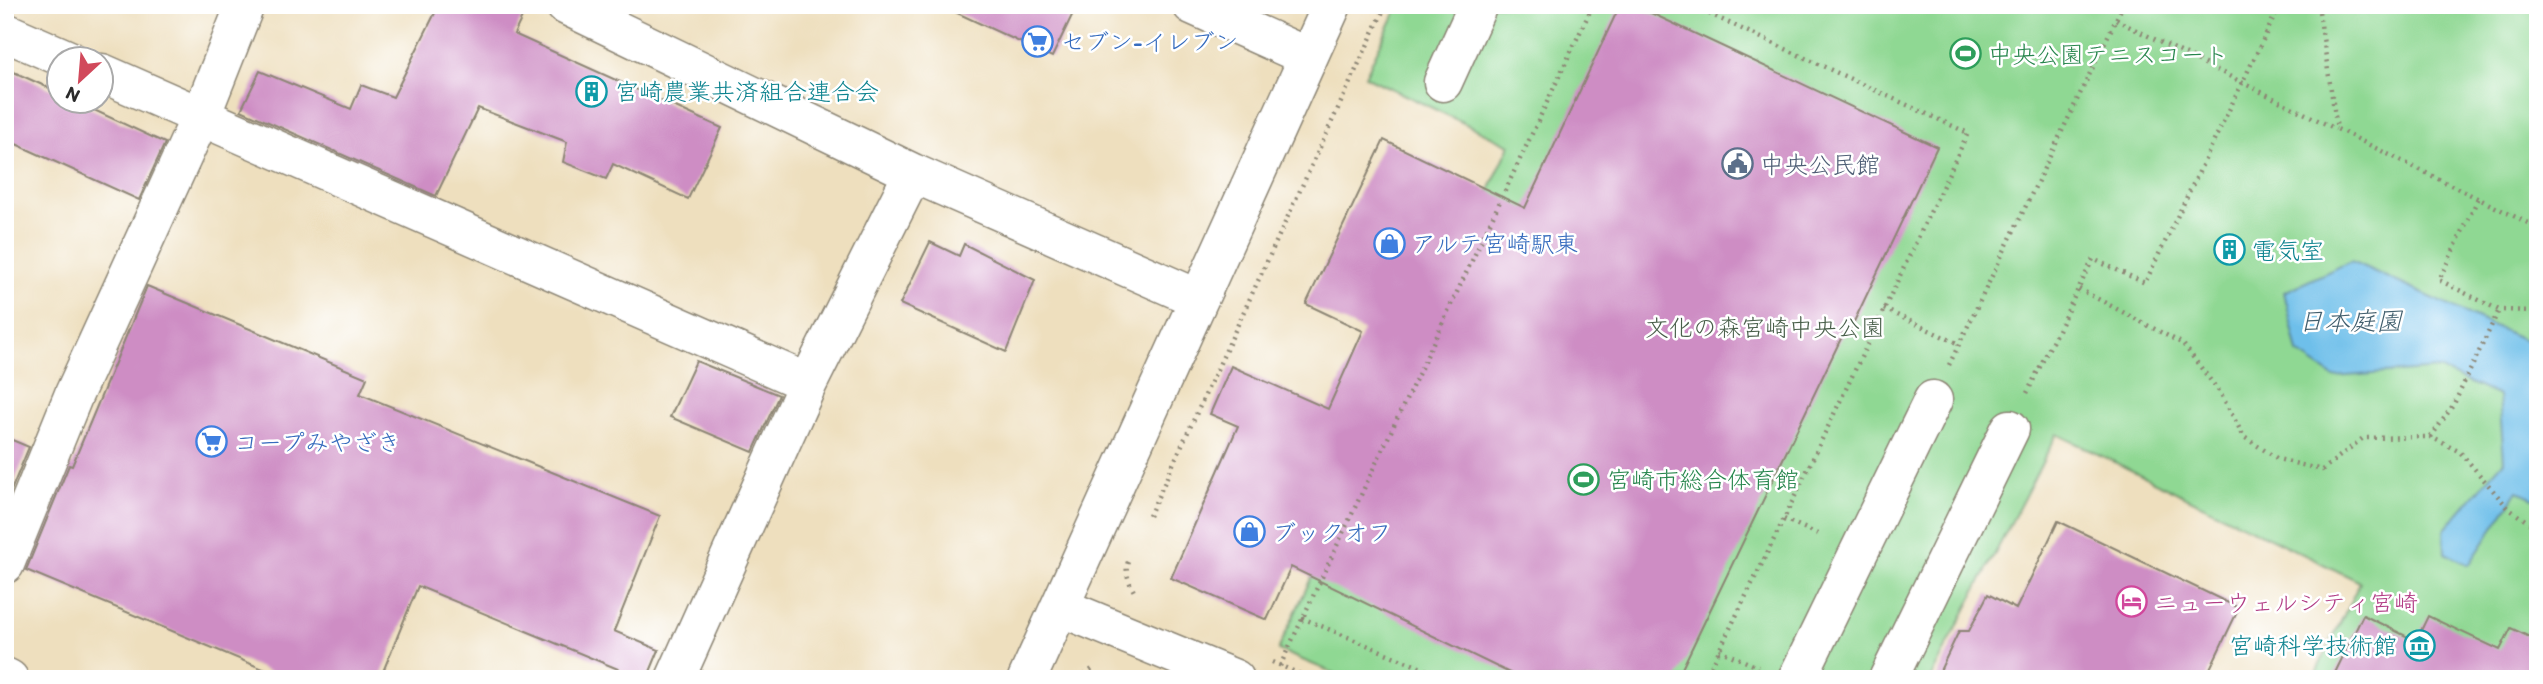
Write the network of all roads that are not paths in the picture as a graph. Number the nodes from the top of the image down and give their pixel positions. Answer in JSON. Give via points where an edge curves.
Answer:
{"nodes":[{"id":1,"x":245,"y":5,"type":"edge"},
{"id":2,"x":565,"y":5,"type":"edge"},
{"id":3,"x":1192,"y":5,"type":"edge"},
{"id":4,"x":1332,"y":5,"type":"edge"},
{"id":5,"x":1478,"y":5,"type":"edge"},
{"id":6,"x":5,"y":32,"type":"edge"},
{"id":7,"x":46,"y":50,"type":"edge"},
{"id":8,"x":1308,"y":57,"type":"junction"},
{"id":9,"x":116,"y":79,"type":"edge"},
{"id":10,"x":1443,"y":82,"type":"dead end"},
{"id":11,"x":201,"y":116,"type":"junction"},
{"id":12,"x":913,"y":173,"type":"junction"},
{"id":13,"x":1199,"y":299,"type":"junction"},
{"id":14,"x":808,"y":383,"type":"junction"},
{"id":15,"x":1933,"y":400,"type":"road end"},
{"id":16,"x":2010,"y":429,"type":"road end"},
{"id":17,"x":5,"y":564,"type":"edge"},
{"id":18,"x":1059,"y":607,"type":"junction"},
{"id":19,"x":1780,"y":674,"type":"edge"},
{"id":20,"x":675,"y":679,"type":"edge"},
{"id":21,"x":1027,"y":679,"type":"edge"},
{"id":22,"x":1235,"y":679,"type":"edge"},
{"id":23,"x":1888,"y":679,"type":"edge"}],
"edges":[{"from":1,"to":11,"type":"street"},
{"from":2,"to":12,"type":"street"},
{"from":3,"to":8,"type":"street"},
{"from":4,"to":8,"type":"street"},
{"from":5,"to":10,"type":"street"},
{"from":6,"to":7,"type":"street"},
{"from":8,"to":13,"type":"street"},
{"from":9,"to":11,"type":"street"},
{"from":11,"to":14,"type":"street"},
{"from":11,"to":17,"type":"street","via":[[74,394]]},
{"from":12,"to":13,"type":"street"},
{"from":12,"to":14,"type":"street"},
{"from":13,"to":18,"type":"street"},
{"from":14,"to":20,"type":"street"},
{"from":15,"to":19,"type":"street"},
{"from":16,"to":23,"type":"street"},
{"from":18,"to":21,"type":"street"},
{"from":18,"to":22,"type":"street"}]}
